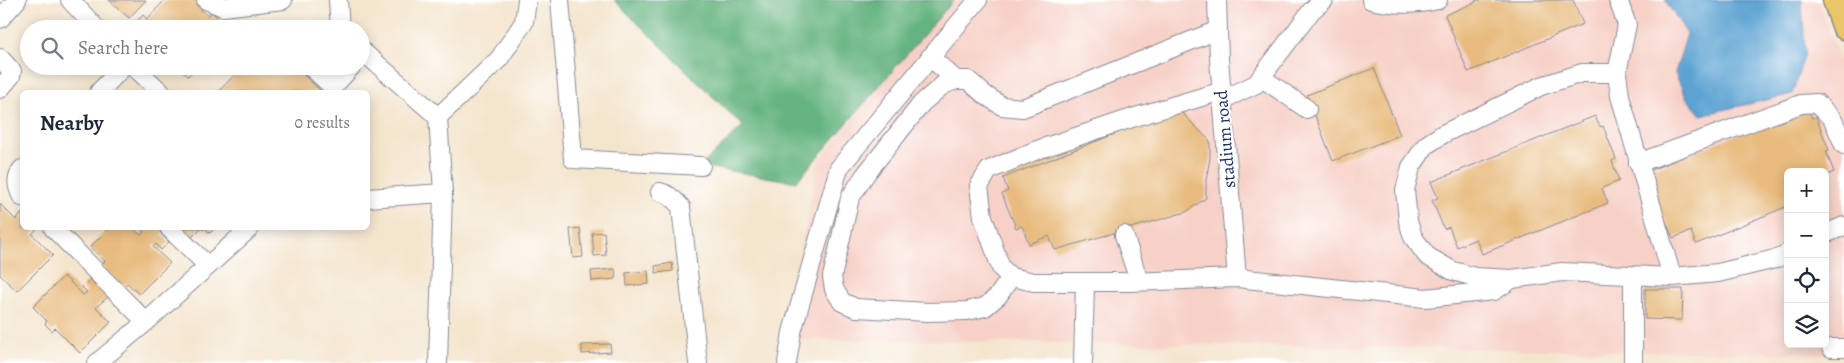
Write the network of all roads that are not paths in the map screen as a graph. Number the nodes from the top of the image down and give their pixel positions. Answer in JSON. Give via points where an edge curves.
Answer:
{"nodes":[{"id":1,"x":17,"y":0,"type":"edge"},
{"id":2,"x":70,"y":0,"type":"edge"},
{"id":3,"x":206,"y":0,"type":"edge"},
{"id":4,"x":283,"y":0,"type":"edge"},
{"id":5,"x":338,"y":0,"type":"edge"},
{"id":6,"x":527,"y":0,"type":"edge"},
{"id":7,"x":560,"y":0,"type":"edge"},
{"id":8,"x":978,"y":0,"type":"edge"},
{"id":9,"x":1217,"y":0,"type":"edge"},
{"id":10,"x":1324,"y":0,"type":"edge"},
{"id":11,"x":1371,"y":0,"type":"edge"},
{"id":12,"x":1438,"y":0,"type":"edge"},
{"id":13,"x":1618,"y":0,"type":"edge"},
{"id":14,"x":1834,"y":0,"type":"edge"},
{"id":15,"x":0,"y":20,"type":"edge"},
{"id":16,"x":89,"y":20,"type":"edge"},
{"id":17,"x":339,"y":20,"type":"edge"},
{"id":18,"x":1844,"y":28,"type":"edge"},
{"id":19,"x":1218,"y":30,"type":"junction"},
{"id":20,"x":0,"y":58,"type":"edge"},
{"id":21,"x":930,"y":58,"type":"junction"},
{"id":22,"x":370,"y":60,"type":"edge"},
{"id":23,"x":1616,"y":73,"type":"junction"},
{"id":24,"x":115,"y":75,"type":"edge"},
{"id":25,"x":143,"y":75,"type":"edge"},
{"id":26,"x":320,"y":75,"type":"edge"},
{"id":27,"x":344,"y":75,"type":"edge"},
{"id":28,"x":1262,"y":78,"type":"junction"},
{"id":29,"x":956,"y":80,"type":"junction"},
{"id":30,"x":0,"y":89,"type":"edge"},
{"id":31,"x":101,"y":90,"type":"edge"},
{"id":32,"x":159,"y":90,"type":"edge"},
{"id":33,"x":1222,"y":96,"type":"junction"},
{"id":34,"x":1307,"y":109,"type":"dead end"},
{"id":35,"x":438,"y":116,"type":"junction"},
{"id":36,"x":1844,"y":145,"type":"edge"},
{"id":37,"x":1638,"y":163,"type":"junction"},
{"id":38,"x":701,"y":166,"type":"dead end"},
{"id":39,"x":20,"y":171,"type":"edge"},
{"id":40,"x":20,"y":192,"type":"edge"},
{"id":41,"x":660,"y":192,"type":"dead end"},
{"id":42,"x":443,"y":193,"type":"junction"},
{"id":43,"x":370,"y":198,"type":"edge"},
{"id":44,"x":1844,"y":226,"type":"edge"},
{"id":45,"x":54,"y":230,"type":"edge"},
{"id":46,"x":171,"y":230,"type":"edge"},
{"id":47,"x":248,"y":230,"type":"edge"},
{"id":48,"x":1829,"y":232,"type":"edge"},
{"id":49,"x":1124,"y":235,"type":"dead end"},
{"id":50,"x":1784,"y":255,"type":"edge"},
{"id":51,"x":208,"y":266,"type":"junction"},
{"id":52,"x":1011,"y":276,"type":"junction"},
{"id":53,"x":1633,"y":276,"type":"junction"},
{"id":54,"x":1672,"y":277,"type":"junction"},
{"id":55,"x":1237,"y":278,"type":"junction"},
{"id":56,"x":1512,"y":279,"type":"junction"},
{"id":57,"x":1139,"y":281,"type":"junction"},
{"id":58,"x":1086,"y":282,"type":"junction"},
{"id":59,"x":146,"y":322,"type":"junction"},
{"id":60,"x":97,"y":363,"type":"edge"},
{"id":61,"x":438,"y":363,"type":"edge"},
{"id":62,"x":698,"y":363,"type":"edge"},
{"id":63,"x":787,"y":363,"type":"edge"},
{"id":64,"x":1083,"y":363,"type":"edge"},
{"id":65,"x":1633,"y":363,"type":"edge"}],
"edges":[{"from":1,"to":15,"type":"lane"},
{"from":2,"to":16,"type":"lane"},
{"from":3,"to":4,"type":"lane","via":[[223,7]]},
{"from":5,"to":17,"type":"lane"},
{"from":6,"to":35,"type":"lane","via":[[524,22],[499,59]]},
{"from":7,"to":38,"type":"lane","via":[[573,159]]},
{"from":8,"to":21,"type":"lane"},
{"from":9,"to":19,"type":"lane","name":"stadium road"},
{"from":10,"to":28,"type":"lane","via":[[1312,10]]},
{"from":11,"to":12,"type":"lane","via":[[1387,4]]},
{"from":13,"to":23,"type":"lane","via":[[1626,25]]},
{"from":14,"to":18,"type":"main road"},
{"from":19,"to":29,"type":"lane","via":[[1023,108],[1002,106],[968,80]]},
{"from":19,"to":33,"type":"lane","name":"stadium road"},
{"from":20,"to":30,"type":"lane","via":[[12,70]]},
{"from":21,"to":29,"type":"lane"},
{"from":21,"to":63,"type":"lane","via":[[839,168],[792,332]]},
{"from":22,"to":35,"type":"lane"},
{"from":23,"to":37,"type":"lane"},
{"from":23,"to":56,"type":"lane","via":[[1582,73],[1541,86],[1437,137],[1426,145],[1410,167],[1405,190],[1408,221],[1413,237],[1427,256],[1453,271],[1475,277]]},
{"from":24,"to":31,"type":"lane"},
{"from":25,"to":32,"type":"lane"},
{"from":26,"to":27,"type":"lane","via":[[333,87]]},
{"from":28,"to":33,"type":"lane","via":[[1256,84]]},
{"from":28,"to":34,"type":"lane"},
{"from":29,"to":52,"type":"lane","via":[[943,85],[922,103],[850,198],[832,277],[834,289],[842,302],[856,308],[967,311],[985,308],[998,296]]},
{"from":33,"to":52,"type":"lane","via":[[1135,117],[989,170],[979,186],[983,217],[1001,268]]},
{"from":33,"to":55,"type":"lane","name":"stadium road"},
{"from":35,"to":42,"type":"lane"},
{"from":36,"to":37,"type":"lane","via":[[1833,120],[1817,103],[1801,104]]},
{"from":37,"to":54,"type":"lane"},
{"from":39,"to":40,"type":"lane","via":[[17,184]]},
{"from":41,"to":62,"type":"lane","via":[[681,208]]},
{"from":42,"to":43,"type":"lane"},
{"from":42,"to":61,"type":"lane"},
{"from":44,"to":48,"type":"lane"},
{"from":45,"to":59,"type":"lane"},
{"from":46,"to":51,"type":"lane"},
{"from":47,"to":51,"type":"lane"},
{"from":49,"to":57,"type":"lane"},
{"from":50,"to":54,"type":"lane","via":[[1746,268]]},
{"from":51,"to":59,"type":"lane"},
{"from":52,"to":58,"type":"lane","via":[[1034,282]]},
{"from":53,"to":54,"type":"lane"},
{"from":53,"to":56,"type":"lane","via":[[1562,272]]},
{"from":53,"to":65,"type":"lane"},
{"from":55,"to":56,"type":"lane","via":[[1425,298],[1494,290]]},
{"from":55,"to":57,"type":"lane"},
{"from":57,"to":58,"type":"lane"},
{"from":58,"to":64,"type":"lane"},
{"from":59,"to":60,"type":"lane"}]}
